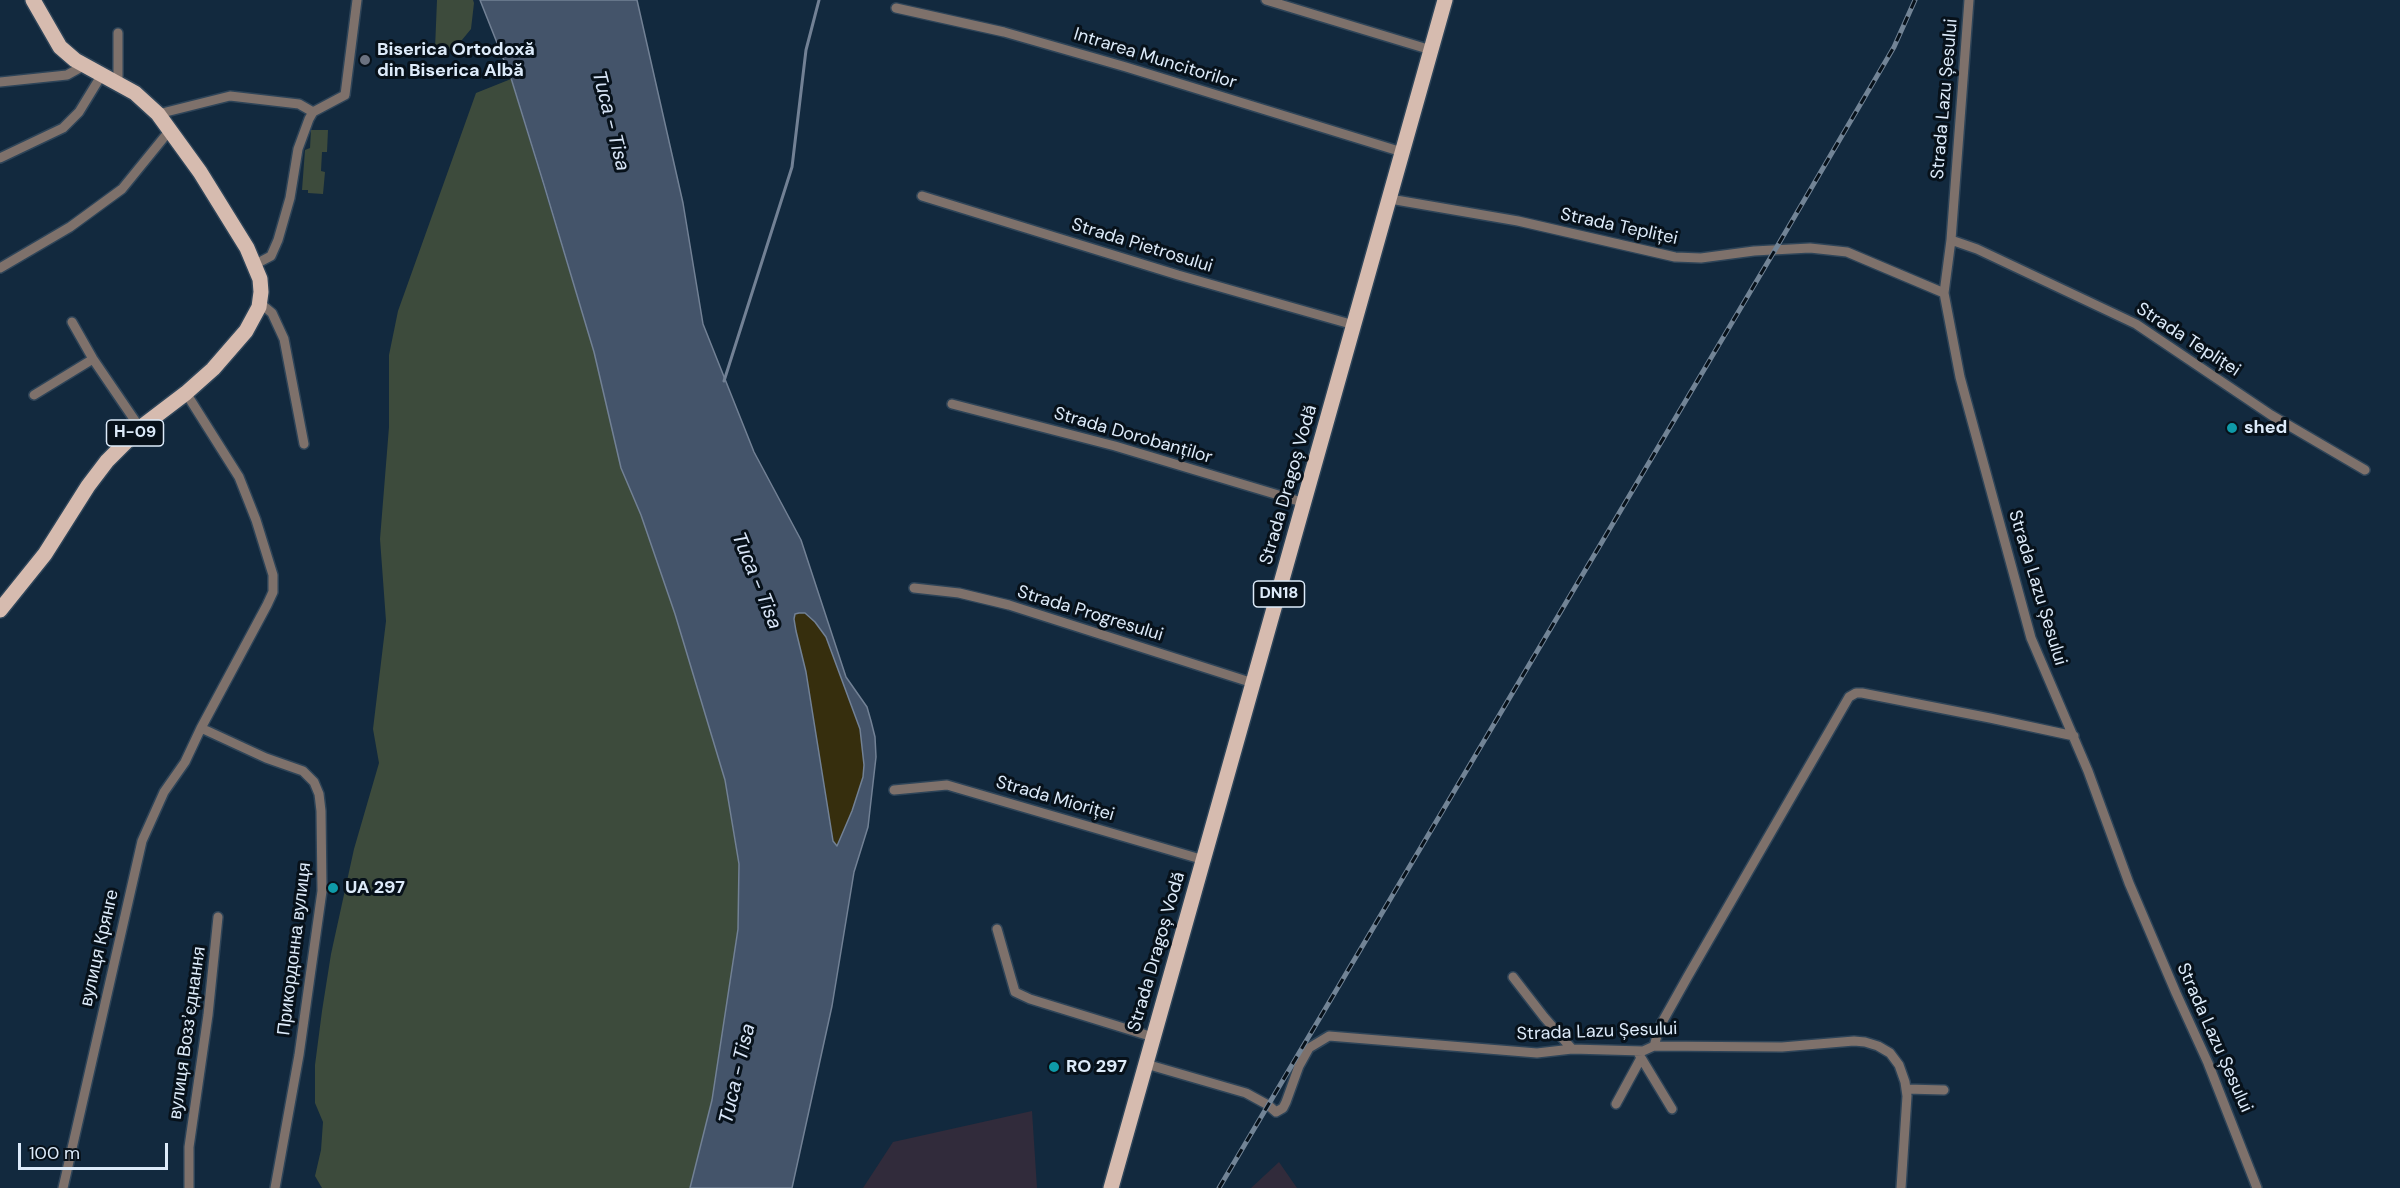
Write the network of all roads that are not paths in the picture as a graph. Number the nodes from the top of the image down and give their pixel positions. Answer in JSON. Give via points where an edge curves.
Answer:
{"nodes":[{"id":1,"x":33,"y":0,"type":"edge"},
{"id":2,"x":357,"y":0,"type":"edge"},
{"id":3,"x":1266,"y":0,"type":"edge"},
{"id":4,"x":1445,"y":0,"type":"edge"},
{"id":5,"x":1969,"y":0,"type":"edge"},
{"id":6,"x":896,"y":8,"type":"dead end"},
{"id":7,"x":118,"y":33,"type":"dead end"},
{"id":8,"x":1431,"y":50,"type":"junction"},
{"id":9,"x":85,"y":65,"type":"junction"},
{"id":10,"x":101,"y":76,"type":"junction"},
{"id":11,"x":0,"y":82,"type":"edge"},
{"id":12,"x":118,"y":84,"type":"junction"},
{"id":13,"x":314,"y":112,"type":"junction"},
{"id":14,"x":158,"y":114,"type":"junction"},
{"id":15,"x":170,"y":130,"type":"junction"},
{"id":16,"x":1402,"y":152,"type":"junction"},
{"id":17,"x":0,"y":158,"type":"edge"},
{"id":18,"x":922,"y":196,"type":"dead end"},
{"id":19,"x":1390,"y":199,"type":"junction"},
{"id":20,"x":1952,"y":240,"type":"junction"},
{"id":21,"x":254,"y":265,"type":"junction"},
{"id":22,"x":0,"y":268,"type":"edge"},
{"id":23,"x":1944,"y":293,"type":"junction"},
{"id":24,"x":260,"y":303,"type":"junction"},
{"id":25,"x":72,"y":322,"type":"dead end"},
{"id":26,"x":1354,"y":325,"type":"junction"},
{"id":27,"x":93,"y":359,"type":"junction"},
{"id":28,"x":186,"y":393,"type":"junction"},
{"id":29,"x":34,"y":395,"type":"dead end"},
{"id":30,"x":952,"y":404,"type":"dead end"},
{"id":31,"x":140,"y":428,"type":"junction"},
{"id":32,"x":304,"y":444,"type":"dead end"},
{"id":33,"x":2365,"y":470,"type":"dead end"},
{"id":34,"x":1305,"y":503,"type":"junction"},
{"id":35,"x":914,"y":588,"type":"dead end"},
{"id":36,"x":0,"y":610,"type":"edge"},
{"id":37,"x":1253,"y":683,"type":"junction"},
{"id":38,"x":201,"y":728,"type":"junction"},
{"id":39,"x":2074,"y":736,"type":"junction"},
{"id":40,"x":894,"y":790,"type":"dead end"},
{"id":41,"x":1203,"y":860,"type":"junction"},
{"id":42,"x":218,"y":917,"type":"dead end"},
{"id":43,"x":997,"y":929,"type":"dead end"},
{"id":44,"x":1513,"y":977,"type":"dead end"},
{"id":45,"x":1153,"y":1037,"type":"junction"},
{"id":46,"x":1654,"y":1046,"type":"junction"},
{"id":47,"x":1572,"y":1048,"type":"junction"},
{"id":48,"x":1639,"y":1054,"type":"junction"},
{"id":49,"x":1146,"y":1064,"type":"junction"},
{"id":50,"x":1906,"y":1089,"type":"junction"},
{"id":51,"x":1944,"y":1090,"type":"dead end"},
{"id":52,"x":1616,"y":1104,"type":"dead end"},
{"id":53,"x":1672,"y":1109,"type":"dead end"},
{"id":54,"x":63,"y":1188,"type":"edge"},
{"id":55,"x":189,"y":1188,"type":"edge"},
{"id":56,"x":275,"y":1188,"type":"edge"},
{"id":57,"x":1111,"y":1188,"type":"edge"},
{"id":58,"x":1901,"y":1188,"type":"edge"},
{"id":59,"x":2257,"y":1188,"type":"edge"}],
"edges":[{"from":1,"to":9,"type":"main road","via":[[60,47]]},
{"from":2,"to":13,"type":"street","via":[[345,95]]},
{"from":3,"to":8,"type":"street"},
{"from":4,"to":8,"type":"main road","name":"Strada Dragoș Vodă","number":"DN18"},
{"from":5,"to":20,"type":"street","name":"Strada Lazu Șesului"},
{"from":6,"to":16,"type":"street","name":"Intrarea Muncitorilor","via":[[1071,51]]},
{"from":7,"to":12,"type":"street"},
{"from":8,"to":16,"type":"main road","name":"Strada Dragoș Vodă","number":"DN18"},
{"from":9,"to":10,"type":"main road"},
{"from":9,"to":11,"type":"street","via":[[67,75]]},
{"from":10,"to":12,"type":"main road"},
{"from":10,"to":17,"type":"street","via":[[80,112],[63,128]]},
{"from":12,"to":14,"type":"main road"},
{"from":13,"to":14,"type":"street","via":[[299,104],[230,96]]},
{"from":13,"to":21,"type":"street","via":[[298,149],[278,240],[271,256]]},
{"from":14,"to":15,"type":"main road"},
{"from":15,"to":21,"type":"main road","via":[[201,172]]},
{"from":15,"to":22,"type":"street","via":[[122,189],[70,227]]},
{"from":16,"to":19,"type":"main road","name":"Strada Dragoș Vodă","number":"DN18"},
{"from":18,"to":26,"type":"street","name":"Strada Pietrosului"},
{"from":19,"to":23,"type":"street","name":"Strada Tepliței","via":[[1496,217],[1675,257],[1810,248],[1847,252]]},
{"from":19,"to":26,"type":"main road","name":"Strada Dragoș Vodă","number":"DN18"},
{"from":20,"to":23,"type":"street","name":"Strada Lazu Șesului"},
{"from":20,"to":33,"type":"street","name":"Strada Tepliței","via":[[2136,324],[2271,415]]},
{"from":21,"to":24,"type":"main road","via":[[260,279]]},
{"from":23,"to":39,"type":"street","name":"Strada Lazu Șesului","via":[[1960,377],[2031,638]]},
{"from":24,"to":28,"type":"main road","number":"Н-09","via":[[246,331]]},
{"from":24,"to":32,"type":"street","via":[[272,313],[284,339]]},
{"from":25,"to":27,"type":"street"},
{"from":26,"to":34,"type":"main road","name":"Strada Dragoș Vodă","number":"DN18"},
{"from":27,"to":29,"type":"street"},
{"from":27,"to":31,"type":"street"},
{"from":28,"to":31,"type":"main road","number":"Н-09"},
{"from":28,"to":38,"type":"street","via":[[239,477],[273,575],[273,592],[267,605]]},
{"from":30,"to":34,"type":"street","name":"Strada Dorobanților","via":[[1115,446]]},
{"from":31,"to":36,"type":"main road","number":"Н-09","via":[[107,461],[45,554]]},
{"from":34,"to":37,"type":"main road","name":"Strada Dragoș Vodă","number":"DN18"},
{"from":35,"to":37,"type":"street","name":"Strada Progresului","via":[[959,593],[1009,605]]},
{"from":37,"to":41,"type":"main road","name":"Strada Dragoș Vodă","number":"DN18"},
{"from":38,"to":54,"type":"street","name":"вулиця Крянге","via":[[185,762],[164,792],[142,841]]},
{"from":38,"to":56,"type":"street","name":"Прикордонна вулиця","via":[[266,759],[303,771],[319,794],[322,891]]},
{"from":39,"to":46,"type":"street","via":[[1862,693],[1849,697],[1660,1026]]},
{"from":39,"to":59,"type":"street","name":"Strada Lazu Șesului","via":[[2129,883],[2208,1063]]},
{"from":40,"to":41,"type":"street","name":"Strada Mioriței","via":[[947,785]]},
{"from":41,"to":45,"type":"main road","name":"Strada Dragoș Vodă","number":"DN18"},
{"from":42,"to":55,"type":"street","name":"вулиця Воззʼєднання","via":[[189,1147]]},
{"from":43,"to":45,"type":"street","via":[[1015,992]]},
{"from":44,"to":47,"type":"street"},
{"from":45,"to":49,"type":"main road","name":"Strada Dragoș Vodă","number":"DN18"},
{"from":46,"to":48,"type":"street","name":"Strada Lazu Șesului"},
{"from":46,"to":50,"type":"street","name":"Strada Lazu Șesului","via":[[1782,1047],[1865,1042],[1890,1053],[1899,1065]]},
{"from":47,"to":48,"type":"street","name":"Strada Lazu Șesului"},
{"from":47,"to":49,"type":"street","name":"Strada Lazu Șesului","via":[[1557,1052],[1511,1052],[1329,1036],[1310,1048],[1283,1108],[1276,1112],[1246,1093]]},
{"from":48,"to":52,"type":"street"},
{"from":48,"to":53,"type":"street"},
{"from":49,"to":57,"type":"main road","name":"Strada Dragoș Vodă","number":"DN18"},
{"from":50,"to":51,"type":"street"},
{"from":50,"to":58,"type":"street","name":"Strada Lazu Șesului"}]}
